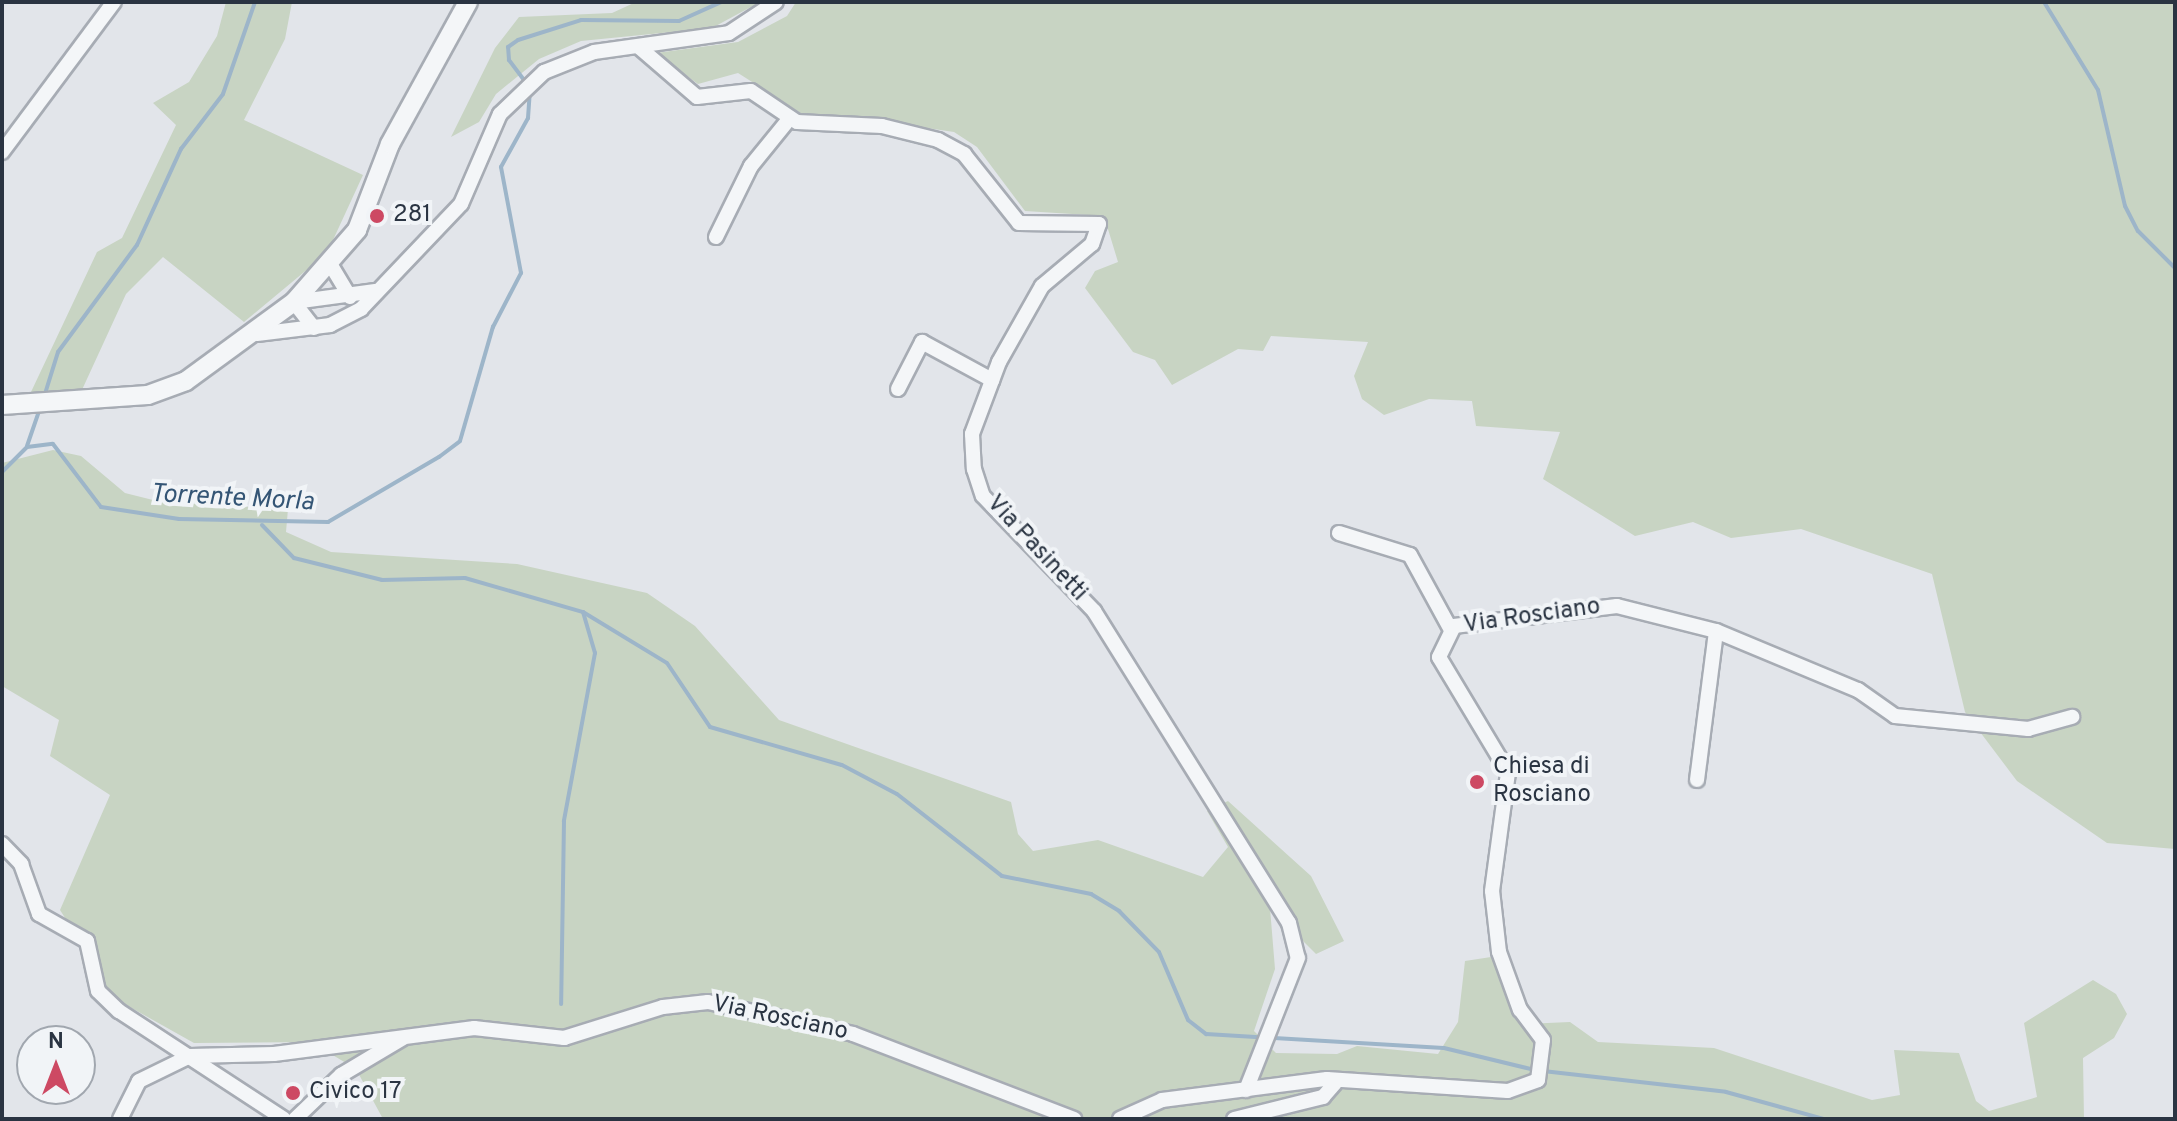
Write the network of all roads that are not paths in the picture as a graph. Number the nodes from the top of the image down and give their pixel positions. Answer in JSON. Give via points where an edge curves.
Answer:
{"nodes":[{"id":1,"x":114,"y":2,"type":"edge"},
{"id":2,"x":468,"y":2,"type":"edge"},
{"id":3,"x":776,"y":2,"type":"edge"},
{"id":4,"x":640,"y":48,"type":"junction"},
{"id":5,"x":790,"y":118,"type":"junction"},
{"id":6,"x":2,"y":152,"type":"edge"},
{"id":7,"x":716,"y":237,"type":"dead end"},
{"id":8,"x":332,"y":267,"type":"junction"},
{"id":9,"x":382,"y":287,"type":"junction"},
{"id":10,"x":350,"y":297,"type":"junction"},
{"id":11,"x":294,"y":302,"type":"junction"},
{"id":12,"x":314,"y":328,"type":"junction"},
{"id":13,"x":257,"y":334,"type":"junction"},
{"id":14,"x":992,"y":380,"type":"junction"},
{"id":15,"x":898,"y":389,"type":"dead end"},
{"id":16,"x":2,"y":405,"type":"edge"},
{"id":17,"x":1339,"y":533,"type":"dead end"},
{"id":18,"x":1451,"y":630,"type":"junction"},
{"id":19,"x":1716,"y":631,"type":"junction"},
{"id":20,"x":2072,"y":717,"type":"dead end"},
{"id":21,"x":1697,"y":780,"type":"dead end"},
{"id":22,"x":2,"y":844,"type":"edge"},
{"id":23,"x":411,"y":1033,"type":"junction"},
{"id":24,"x":190,"y":1056,"type":"junction"},
{"id":25,"x":1335,"y":1083,"type":"junction"},
{"id":26,"x":1246,"y":1090,"type":"junction"},
{"id":27,"x":120,"y":1119,"type":"edge"},
{"id":28,"x":284,"y":1119,"type":"edge"},
{"id":29,"x":295,"y":1119,"type":"edge"},
{"id":30,"x":1074,"y":1119,"type":"edge"},
{"id":31,"x":1120,"y":1119,"type":"edge"},
{"id":32,"x":1234,"y":1119,"type":"edge"}],
"edges":[{"from":1,"to":6,"type":"street"},
{"from":2,"to":8,"type":"street"},
{"from":3,"to":4,"type":"street","via":[[729,33]]},
{"from":4,"to":5,"type":"street","name":"Via Pasinetti","via":[[697,97],[751,91]]},
{"from":4,"to":9,"type":"street","via":[[594,52],[544,72],[521,91],[494,125],[461,204]]},
{"from":5,"to":7,"type":"street","via":[[751,166]]},
{"from":5,"to":14,"type":"street","name":"Via Pasinetti","via":[[921,133],[964,154],[1019,223],[1099,224],[1092,244],[1042,286]]},
{"from":8,"to":10,"type":"street"},
{"from":8,"to":11,"type":"street"},
{"from":9,"to":10,"type":"street"},
{"from":9,"to":12,"type":"street","via":[[346,319]]},
{"from":10,"to":11,"type":"street"},
{"from":11,"to":12,"type":"street"},
{"from":11,"to":13,"type":"street"},
{"from":12,"to":13,"type":"street"},
{"from":13,"to":16,"type":"street","via":[[186,381],[148,395]]},
{"from":14,"to":15,"type":"street","via":[[922,342]]},
{"from":14,"to":26,"type":"street","name":"Via Pasinetti","via":[[972,434],[983,496],[1094,611],[1289,923],[1298,958]]},
{"from":17,"to":18,"type":"street","via":[[1410,555]]},
{"from":18,"to":19,"type":"street","name":"Via Rosciano","via":[[1617,606]]},
{"from":18,"to":25,"type":"street","name":"Via Rosciano","via":[[1439,657],[1508,772],[1492,891],[1499,952],[1520,1010],[1543,1040],[1538,1080],[1508,1091]]},
{"from":19,"to":20,"type":"street","name":"Via Rosciano","via":[[1858,690],[1895,716],[2028,729]]},
{"from":19,"to":21,"type":"street"},
{"from":22,"to":24,"type":"street","via":[[21,864],[39,914],[87,941],[98,991]]},
{"from":23,"to":24,"type":"street","name":"Via Rosciano","via":[[274,1054]]},
{"from":23,"to":29,"type":"street","via":[[341,1075]]},
{"from":23,"to":30,"type":"street","name":"Via Rosciano","via":[[474,1028],[564,1038],[663,1007],[708,1002],[853,1034]]},
{"from":24,"to":27,"type":"street","via":[[139,1081]]},
{"from":24,"to":28,"type":"street"},
{"from":25,"to":26,"type":"street","name":"Via Rosciano"},
{"from":25,"to":32,"type":"street","via":[[1323,1097]]},
{"from":26,"to":31,"type":"street","name":"Via Rosciano","via":[[1162,1100]]}]}
